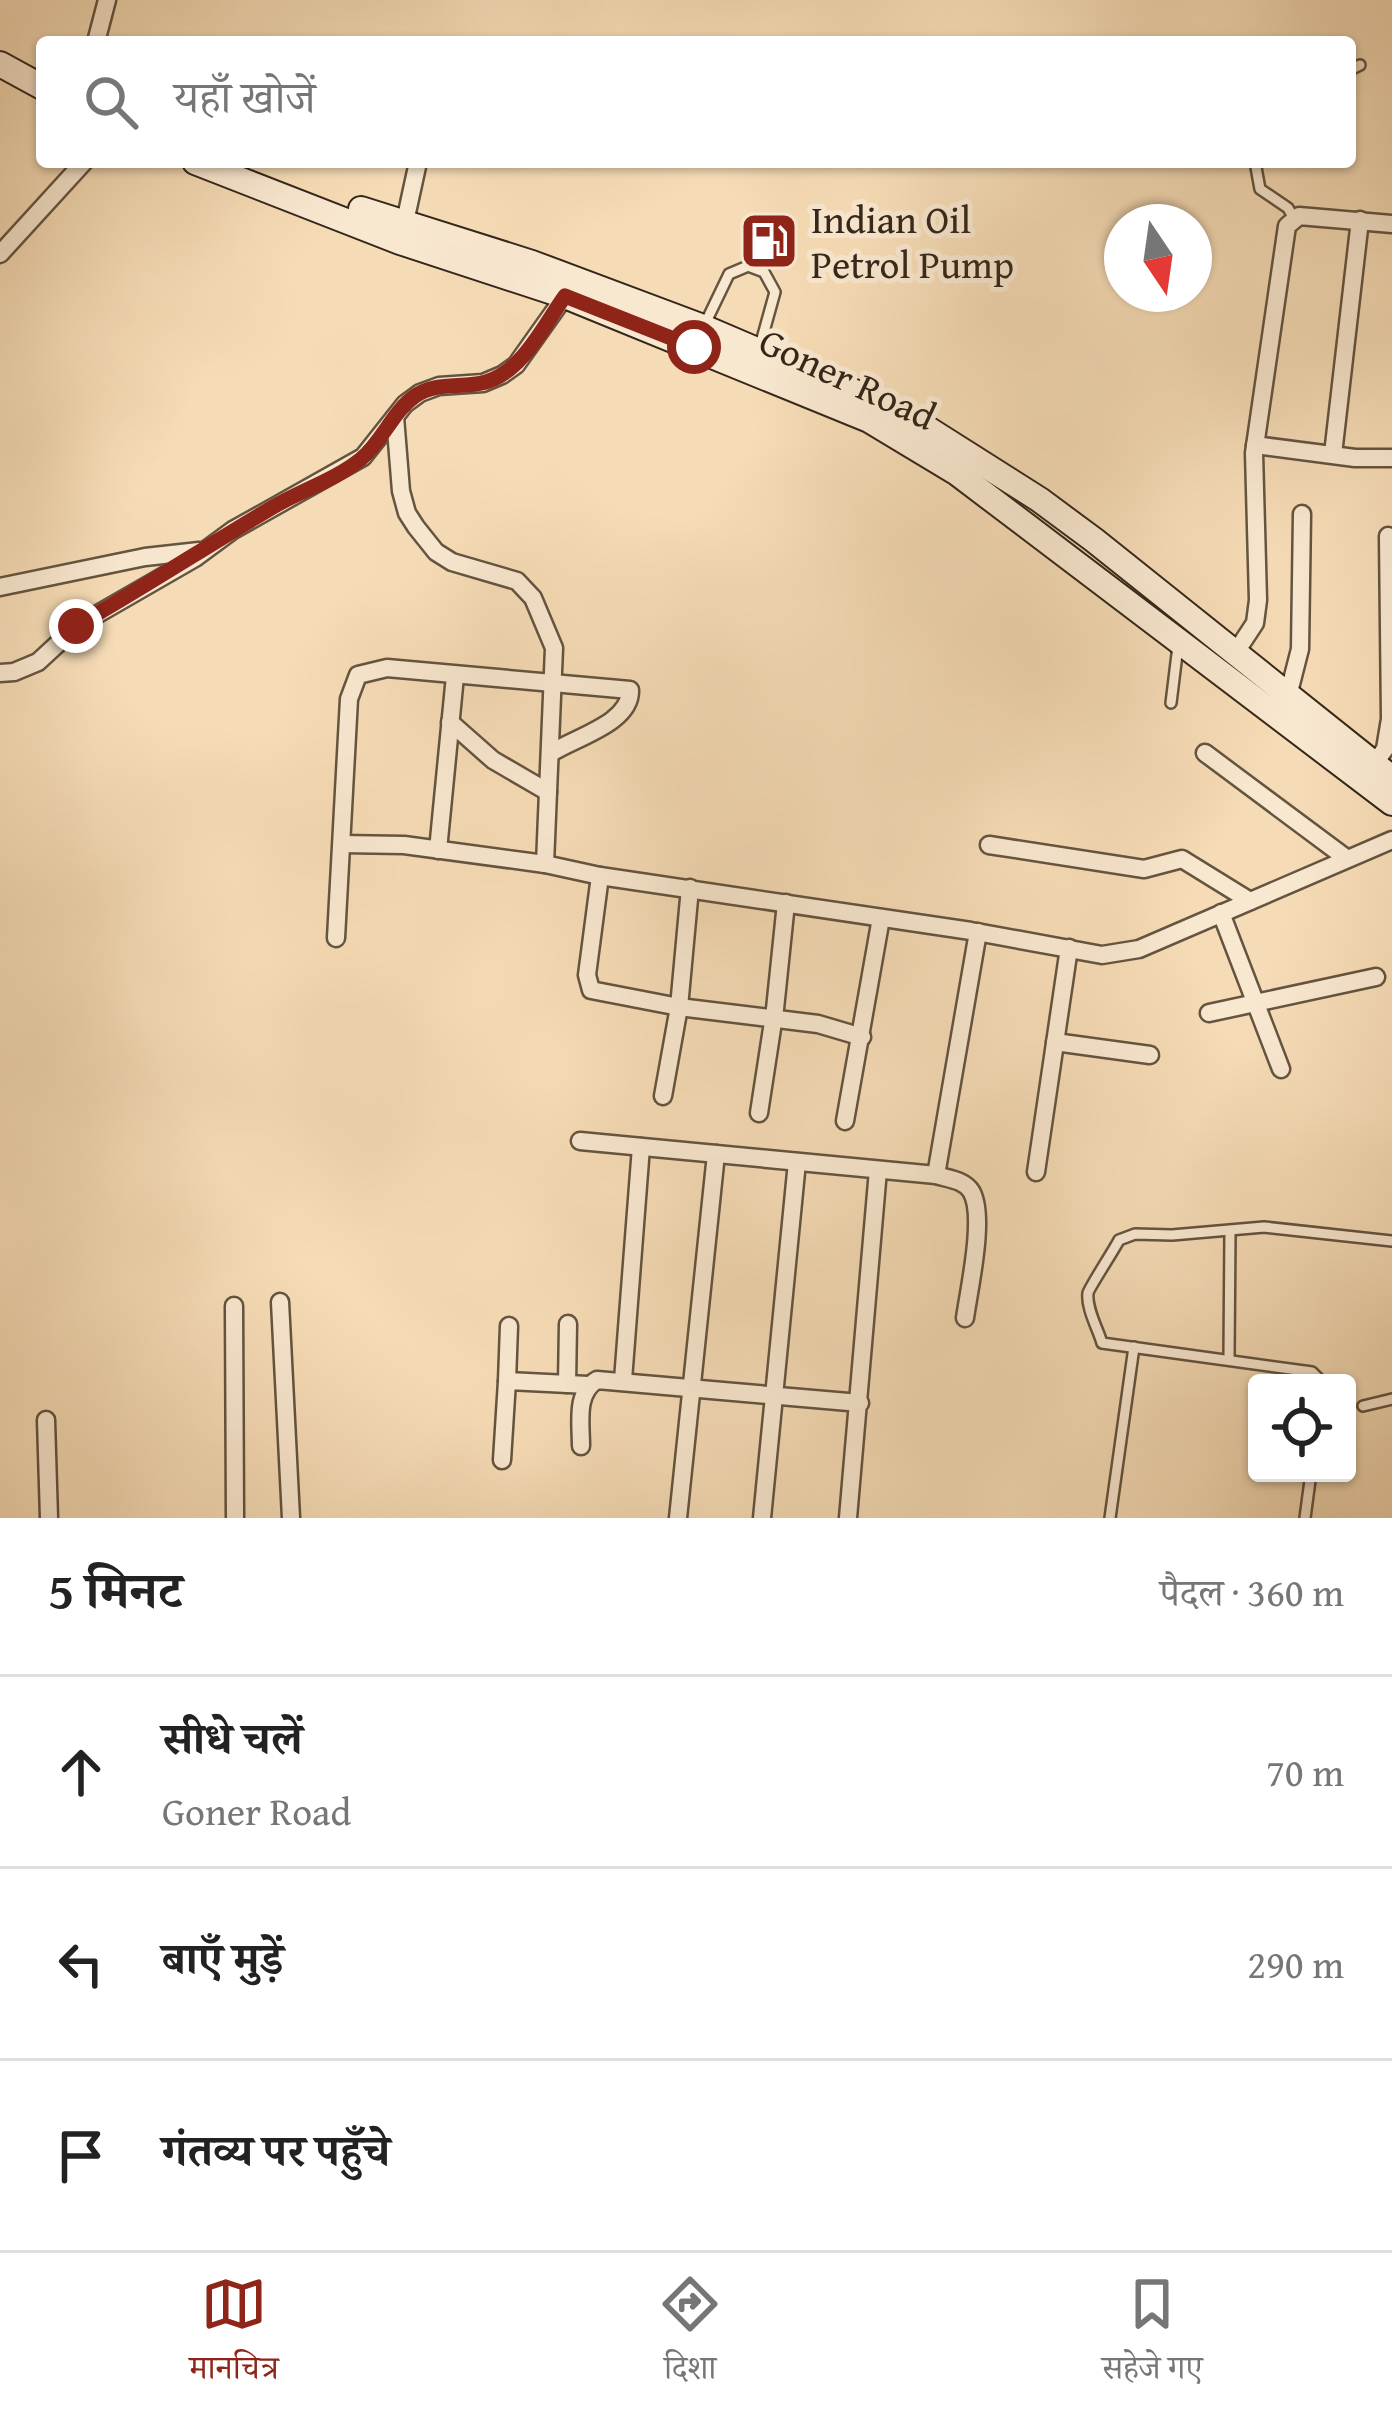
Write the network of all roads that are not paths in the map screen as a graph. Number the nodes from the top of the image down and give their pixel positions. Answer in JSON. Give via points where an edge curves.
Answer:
{"nodes":[{"id":1,"x":107,"y":0,"type":"edge"},
{"id":2,"x":98,"y":36,"type":"edge"},
{"id":3,"x":0,"y":46,"type":"edge"},
{"id":4,"x":0,"y":64,"type":"edge"},
{"id":5,"x":36,"y":66,"type":"edge"},
{"id":6,"x":36,"y":84,"type":"edge"},
{"id":7,"x":79,"y":168,"type":"edge"},
{"id":8,"x":213,"y":168,"type":"edge"},
{"id":9,"x":244,"y":168,"type":"edge"},
{"id":10,"x":417,"y":168,"type":"edge"},
{"id":11,"x":1256,"y":168,"type":"edge"},
{"id":12,"x":1294,"y":219,"type":"junction"},
{"id":13,"x":1360,"y":220,"type":"junction"},
{"id":14,"x":1392,"y":224,"type":"edge"},
{"id":15,"x":403,"y":233,"type":"junction"},
{"id":16,"x":0,"y":254,"type":"edge"},
{"id":17,"x":565,"y":296,"type":"junction"},
{"id":18,"x":699,"y":337,"type":"junction"},
{"id":19,"x":754,"y":361,"type":"junction"},
{"id":20,"x":395,"y":417,"type":"junction"},
{"id":21,"x":1255,"y":445,"type":"junction"},
{"id":22,"x":1333,"y":454,"type":"junction"},
{"id":23,"x":1392,"y":458,"type":"edge"},
{"id":24,"x":1040,"y":500,"type":"junction"},
{"id":25,"x":1302,"y":514,"type":"dead end"},
{"id":26,"x":1022,"y":523,"type":"junction"},
{"id":27,"x":1388,"y":536,"type":"dead end"},
{"id":28,"x":206,"y":550,"type":"junction"},
{"id":29,"x":0,"y":587,"type":"edge"},
{"id":30,"x":1178,"y":641,"type":"junction"},
{"id":31,"x":1234,"y":655,"type":"junction"},
{"id":32,"x":0,"y":673,"type":"edge"},
{"id":33,"x":454,"y":676,"type":"junction"},
{"id":34,"x":555,"y":683,"type":"junction"},
{"id":35,"x":1171,"y":703,"type":"dead end"},
{"id":36,"x":1283,"y":707,"type":"junction"},
{"id":37,"x":450,"y":722,"type":"junction"},
{"id":38,"x":1205,"y":753,"type":"dead end"},
{"id":39,"x":551,"y":754,"type":"junction"},
{"id":40,"x":1383,"y":771,"type":"edge"},
{"id":41,"x":548,"y":792,"type":"junction"},
{"id":42,"x":1392,"y":803,"type":"edge"},
{"id":43,"x":1392,"y":840,"type":"edge"},
{"id":44,"x":342,"y":844,"type":"junction"},
{"id":45,"x":989,"y":845,"type":"dead end"},
{"id":46,"x":438,"y":850,"type":"junction"},
{"id":47,"x":1346,"y":858,"type":"junction"},
{"id":48,"x":545,"y":864,"type":"junction"},
{"id":49,"x":600,"y":876,"type":"junction"},
{"id":50,"x":690,"y":888,"type":"junction"},
{"id":51,"x":1250,"y":901,"type":"junction"},
{"id":52,"x":786,"y":903,"type":"junction"},
{"id":53,"x":1221,"y":913,"type":"junction"},
{"id":54,"x":880,"y":918,"type":"junction"},
{"id":55,"x":978,"y":932,"type":"junction"},
{"id":56,"x":336,"y":938,"type":"dead end"},
{"id":57,"x":1069,"y":948,"type":"junction"},
{"id":58,"x":1376,"y":977,"type":"dead end"},
{"id":59,"x":1258,"y":1004,"type":"junction"},
{"id":60,"x":679,"y":1007,"type":"junction"},
{"id":61,"x":1209,"y":1013,"type":"dead end"},
{"id":62,"x":773,"y":1018,"type":"junction"},
{"id":63,"x":862,"y":1036,"type":"junction"},
{"id":64,"x":1055,"y":1042,"type":"junction"},
{"id":65,"x":1150,"y":1055,"type":"dead end"},
{"id":66,"x":1281,"y":1069,"type":"dead end"},
{"id":67,"x":663,"y":1096,"type":"dead end"},
{"id":68,"x":759,"y":1113,"type":"dead end"},
{"id":69,"x":845,"y":1121,"type":"dead end"},
{"id":70,"x":580,"y":1141,"type":"dead end"},
{"id":71,"x":641,"y":1147,"type":"junction"},
{"id":72,"x":716,"y":1154,"type":"junction"},
{"id":73,"x":797,"y":1162,"type":"junction"},
{"id":74,"x":878,"y":1169,"type":"junction"},
{"id":75,"x":1036,"y":1172,"type":"dead end"},
{"id":76,"x":936,"y":1175,"type":"junction"},
{"id":77,"x":1230,"y":1232,"type":"junction"},
{"id":78,"x":1392,"y":1240,"type":"edge"},
{"id":79,"x":280,"y":1302,"type":"dead end"},
{"id":80,"x":234,"y":1306,"type":"dead end"},
{"id":81,"x":965,"y":1318,"type":"dead end"},
{"id":82,"x":568,"y":1324,"type":"dead end"},
{"id":83,"x":509,"y":1326,"type":"dead end"},
{"id":84,"x":1088,"y":1342,"type":"dead end"},
{"id":85,"x":1102,"y":1343,"type":"junction"},
{"id":86,"x":1134,"y":1347,"type":"junction"},
{"id":87,"x":1229,"y":1358,"type":"junction"},
{"id":88,"x":1314,"y":1374,"type":"edge"},
{"id":89,"x":623,"y":1380,"type":"junction"},
{"id":90,"x":507,"y":1381,"type":"junction"},
{"id":91,"x":567,"y":1384,"type":"junction"},
{"id":92,"x":588,"y":1384,"type":"junction"},
{"id":93,"x":692,"y":1386,"type":"junction"},
{"id":94,"x":775,"y":1395,"type":"junction"},
{"id":95,"x":1392,"y":1399,"type":"edge"},
{"id":96,"x":860,"y":1403,"type":"junction"},
{"id":97,"x":1364,"y":1406,"type":"dead end"},
{"id":98,"x":46,"y":1420,"type":"dead end"},
{"id":99,"x":581,"y":1446,"type":"dead end"},
{"id":100,"x":502,"y":1460,"type":"dead end"},
{"id":101,"x":1311,"y":1482,"type":"edge"},
{"id":102,"x":49,"y":1518,"type":"edge"},
{"id":103,"x":235,"y":1518,"type":"edge"},
{"id":104,"x":291,"y":1518,"type":"edge"},
{"id":105,"x":678,"y":1518,"type":"edge"},
{"id":106,"x":761,"y":1518,"type":"edge"},
{"id":107,"x":848,"y":1518,"type":"edge"},
{"id":108,"x":1110,"y":1518,"type":"edge"},
{"id":109,"x":1305,"y":1518,"type":"edge"}],
"edges":[{"from":1,"to":2,"type":"street"},
{"from":3,"to":5,"type":"street"},
{"from":4,"to":6,"type":"street"},
{"from":7,"to":16,"type":"street"},
{"from":8,"to":15,"type":"street","name":"Goner Road"},
{"from":9,"to":15,"type":"street","name":"Goner Road"},
{"from":10,"to":15,"type":"street"},
{"from":11,"to":12,"type":"lane","via":[[1260,188]]},
{"from":12,"to":13,"type":"street"},
{"from":12,"to":21,"type":"street","via":[[1279,269]]},
{"from":13,"to":14,"type":"street"},
{"from":13,"to":22,"type":"street"},
{"from":15,"to":17,"type":"street","name":"Goner Road"},
{"from":15,"to":18,"type":"street","name":"Goner Road","via":[[532,263]]},
{"from":17,"to":18,"type":"street","name":"Goner Road"},
{"from":17,"to":20,"type":"street","via":[[502,375],[420,392]]},
{"from":18,"to":19,"type":"street","name":"Goner Road"},
{"from":18,"to":19,"type":"lane","via":[[729,274],[748,266],[764,272],[775,292]]},
{"from":19,"to":24,"type":"street","name":"Goner Road","via":[[857,393]]},
{"from":19,"to":26,"type":"street","name":"Goner Road","via":[[957,473]]},
{"from":20,"to":28,"type":"street","via":[[363,457]]},
{"from":20,"to":34,"type":"street","via":[[406,513],[436,552],[517,581],[533,598],[554,648]]},
{"from":21,"to":22,"type":"street"},
{"from":21,"to":31,"type":"street","via":[[1258,600],[1255,623]]},
{"from":22,"to":23,"type":"street"},
{"from":24,"to":26,"type":"street"},
{"from":24,"to":31,"type":"street","name":"Goner Road"},
{"from":25,"to":36,"type":"street","via":[[1300,649]]},
{"from":26,"to":30,"type":"street","name":"Goner Road"},
{"from":27,"to":40,"type":"street"},
{"from":28,"to":29,"type":"street"},
{"from":28,"to":32,"type":"street","via":[[76,626],[38,662]]},
{"from":30,"to":35,"type":"lane"},
{"from":30,"to":36,"type":"street","name":"Goner Road"},
{"from":31,"to":36,"type":"street","name":"Goner Road"},
{"from":33,"to":34,"type":"street"},
{"from":33,"to":37,"type":"street"},
{"from":33,"to":44,"type":"street","via":[[387,668],[352,684]]},
{"from":34,"to":39,"type":"street"},
{"from":34,"to":39,"type":"street","via":[[620,686],[632,696],[618,716]]},
{"from":36,"to":40,"type":"street","name":"Goner Road"},
{"from":36,"to":42,"type":"street","name":"Goner Road"},
{"from":37,"to":41,"type":"street"},
{"from":37,"to":46,"type":"street"},
{"from":38,"to":47,"type":"street"},
{"from":39,"to":41,"type":"street"},
{"from":41,"to":48,"type":"street"},
{"from":43,"to":47,"type":"street"},
{"from":44,"to":46,"type":"street"},
{"from":44,"to":56,"type":"street"},
{"from":45,"to":51,"type":"street","via":[[1144,868],[1182,859]]},
{"from":46,"to":48,"type":"street"},
{"from":47,"to":51,"type":"street"},
{"from":48,"to":49,"type":"street"},
{"from":49,"to":50,"type":"street"},
{"from":49,"to":60,"type":"street","via":[[591,990]]},
{"from":50,"to":52,"type":"street"},
{"from":50,"to":60,"type":"street"},
{"from":51,"to":53,"type":"street"},
{"from":52,"to":54,"type":"street"},
{"from":52,"to":62,"type":"street"},
{"from":53,"to":57,"type":"street","via":[[1123,954]]},
{"from":53,"to":59,"type":"street"},
{"from":54,"to":55,"type":"street"},
{"from":54,"to":63,"type":"street"},
{"from":55,"to":57,"type":"street"},
{"from":55,"to":76,"type":"street"},
{"from":57,"to":64,"type":"street"},
{"from":58,"to":59,"type":"street"},
{"from":59,"to":61,"type":"street"},
{"from":59,"to":66,"type":"street"},
{"from":60,"to":62,"type":"street"},
{"from":60,"to":67,"type":"street"},
{"from":62,"to":63,"type":"street"},
{"from":62,"to":68,"type":"street"},
{"from":63,"to":69,"type":"street"},
{"from":64,"to":65,"type":"street"},
{"from":64,"to":75,"type":"street"},
{"from":70,"to":71,"type":"street"},
{"from":71,"to":72,"type":"street"},
{"from":71,"to":89,"type":"street"},
{"from":72,"to":73,"type":"street"},
{"from":72,"to":93,"type":"street"},
{"from":73,"to":74,"type":"street"},
{"from":73,"to":94,"type":"street"},
{"from":74,"to":76,"type":"street"},
{"from":74,"to":96,"type":"street"},
{"from":76,"to":81,"type":"street","via":[[962,1182],[978,1213]]},
{"from":77,"to":78,"type":"lane","via":[[1264,1227]]},
{"from":77,"to":85,"type":"lane","via":[[1119,1240],[1088,1294]]},
{"from":77,"to":87,"type":"lane"},
{"from":79,"to":104,"type":"street"},
{"from":80,"to":103,"type":"street"},
{"from":82,"to":91,"type":"street"},
{"from":83,"to":90,"type":"street"},
{"from":84,"to":85,"type":"lane"},
{"from":85,"to":86,"type":"lane"},
{"from":86,"to":87,"type":"lane"},
{"from":86,"to":108,"type":"lane"},
{"from":87,"to":88,"type":"lane"},
{"from":89,"to":92,"type":"street"},
{"from":89,"to":93,"type":"street"},
{"from":90,"to":91,"type":"street"},
{"from":90,"to":100,"type":"street"},
{"from":91,"to":92,"type":"street"},
{"from":92,"to":99,"type":"street"},
{"from":93,"to":94,"type":"street"},
{"from":93,"to":105,"type":"street"},
{"from":94,"to":96,"type":"street"},
{"from":94,"to":106,"type":"street"},
{"from":95,"to":97,"type":"lane"},
{"from":96,"to":107,"type":"street"},
{"from":98,"to":102,"type":"street"},
{"from":101,"to":109,"type":"lane"}]}
